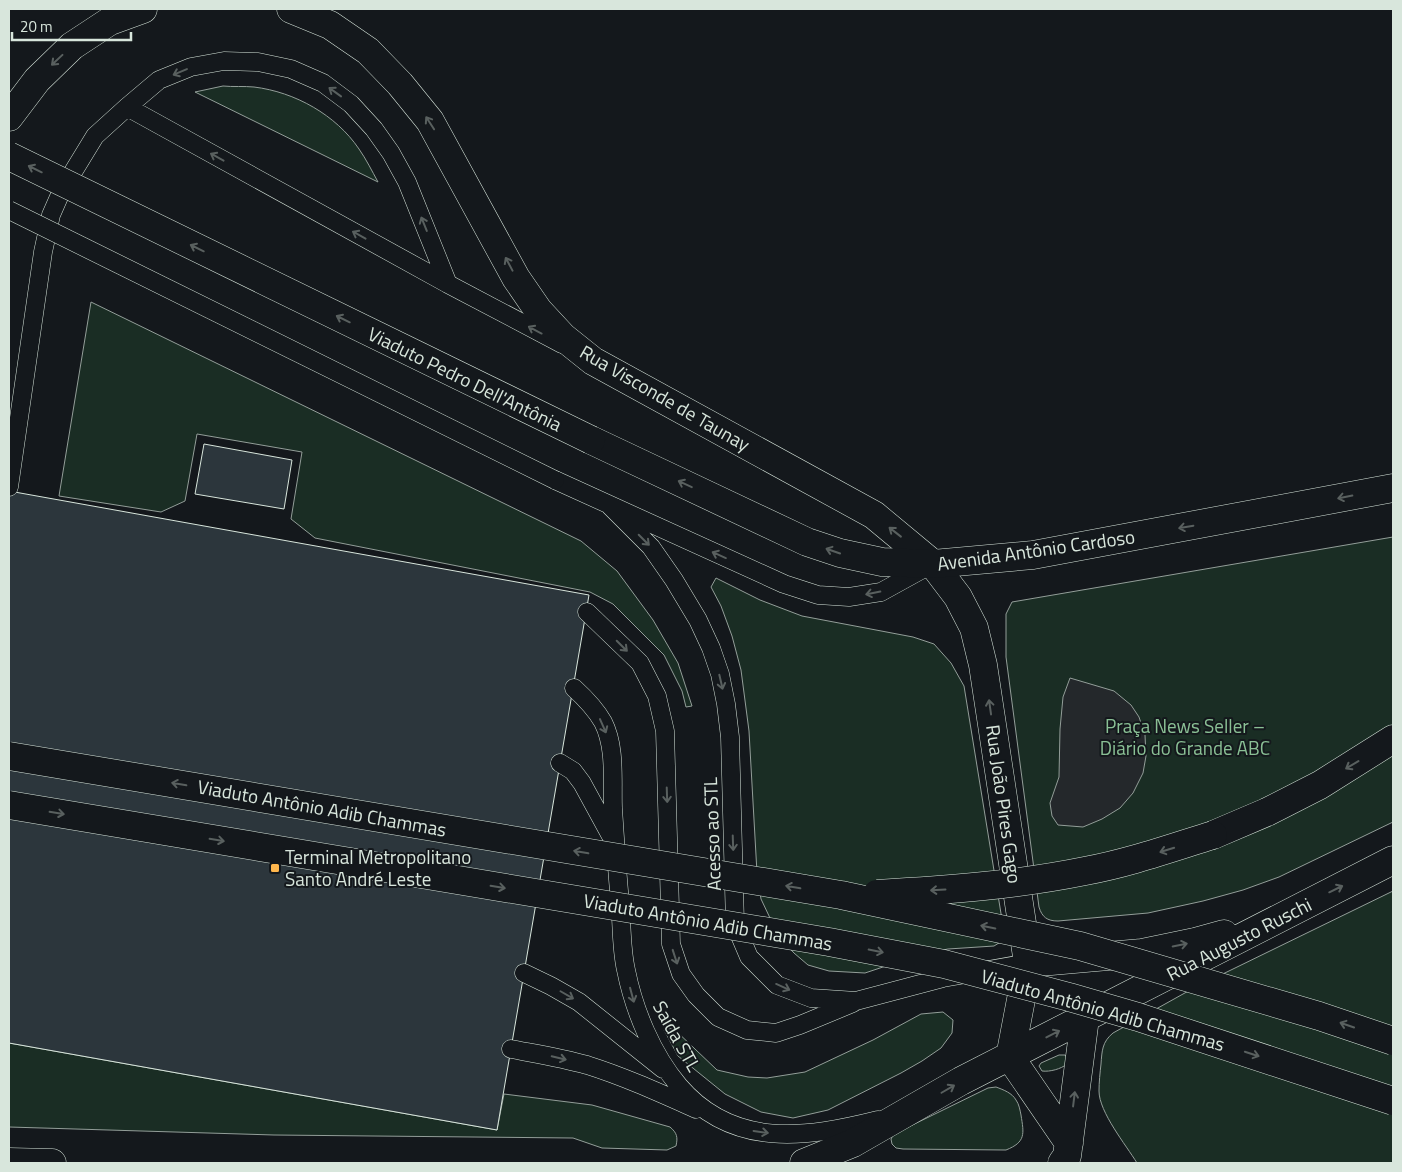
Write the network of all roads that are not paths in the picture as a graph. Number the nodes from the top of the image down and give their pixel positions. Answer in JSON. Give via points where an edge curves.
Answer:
{"nodes":[{"id":1,"x":143,"y":9,"type":"edge"},
{"id":2,"x":291,"y":9,"type":"edge"},
{"id":3,"x":127,"y":107,"type":"junction"},
{"id":4,"x":9,"y":117,"type":"edge"},
{"id":5,"x":9,"y":156,"type":"edge"},
{"id":6,"x":9,"y":210,"type":"edge"},
{"id":7,"x":448,"y":284,"type":"junction"},
{"id":8,"x":593,"y":361,"type":"junction"},
{"id":9,"x":9,"y":487,"type":"edge"},
{"id":10,"x":1393,"y":488,"type":"edge"},
{"id":11,"x":610,"y":506,"type":"junction"},
{"id":12,"x":933,"y":564,"type":"junction"},
{"id":13,"x":586,"y":612,"type":"dead end"},
{"id":14,"x":574,"y":688,"type":"dead end"},
{"id":15,"x":1393,"y":739,"type":"edge"},
{"id":16,"x":9,"y":756,"type":"edge"},
{"id":17,"x":560,"y":763,"type":"dead end"},
{"id":18,"x":9,"y":805,"type":"edge"},
{"id":19,"x":615,"y":842,"type":"junction"},
{"id":20,"x":1393,"y":860,"type":"edge"},
{"id":21,"x":841,"y":895,"type":"junction"},
{"id":22,"x":1277,"y":918,"type":"junction"},
{"id":23,"x":1028,"y":963,"type":"junction"},
{"id":24,"x":524,"y":973,"type":"dead end"},
{"id":25,"x":856,"y":1001,"type":"junction"},
{"id":26,"x":1085,"y":1018,"type":"junction"},
{"id":27,"x":1393,"y":1041,"type":"edge"},
{"id":28,"x":511,"y":1049,"type":"dead end"},
{"id":29,"x":1010,"y":1057,"type":"junction"},
{"id":30,"x":668,"y":1073,"type":"junction"},
{"id":31,"x":1393,"y":1101,"type":"edge"},
{"id":32,"x":905,"y":1113,"type":"junction"},
{"id":33,"x":714,"y":1118,"type":"junction"},
{"id":34,"x":1066,"y":1153,"type":"edge"},
{"id":35,"x":9,"y":1162,"type":"edge"},
{"id":36,"x":52,"y":1163,"type":"edge"},
{"id":37,"x":804,"y":1163,"type":"edge"}],
"edges":[{"from":1,"to":4,"type":"main road","one_way":true,"via":[[110,22],[72,46],[37,80]]},
{"from":8,"to":2,"type":"main road","name":"Rua Visconde de Taunay","one_way":true,"via":[[563,337],[538,310],[516,278],[430,121],[400,84],[368,51],[330,25]]},
{"from":7,"to":3,"type":"lane","one_way":true},
{"from":7,"to":3,"type":"lane","one_way":true,"via":[[407,182],[391,153],[351,104],[323,83],[283,67],[224,61],[191,67],[159,80]]},
{"from":3,"to":9,"type":"lane","via":[[95,136],[62,190],[51,215]]},
{"from":12,"to":5,"type":"main road","name":"Viaduto Pedro Dell'Antônia","one_way":true,"bridge":true,"via":[[882,562],[807,542]]},
{"from":6,"to":11,"type":"lane","bridge":true},
{"from":8,"to":7,"type":"lane","one_way":true},
{"from":12,"to":8,"type":"main road","name":"Rua Visconde de Taunay","one_way":true,"via":[[874,515]]},
{"from":10,"to":12,"type":"main road","name":"Avenida Antônio Cardoso","one_way":true,"via":[[1033,555]]},
{"from":12,"to":11,"type":"lane","name":"Avenida Antônio Cardoso","one_way":true,"via":[[881,592],[849,597],[818,595],[784,584]]},
{"from":11,"to":25,"type":"lane","name":"Acesso ao STL","one_way":true,"via":[[651,547],[674,580],[698,620],[720,674],[730,737],[735,924],[749,957],[777,985],[811,998]]},
{"from":23,"to":12,"type":"main road","name":"Rua João Pires Gago","one_way":true,"via":[[983,665],[974,628],[958,597]]},
{"from":13,"to":25,"type":"lane","one_way":true,"via":[[640,663],[657,696],[665,731],[671,944],[681,974],[718,1017],[747,1030],[776,1033]]},
{"from":14,"to":19,"type":"lane","name":"Saída STL","one_way":true,"via":[[599,716],[610,745]]},
{"from":15,"to":21,"type":"main road","one_way":true,"bridge":true,"via":[[1320,785],[1268,812],[1213,835],[1131,861],[961,889]]},
{"from":21,"to":16,"type":"main road","name":"Viaduto Antônio Adib Chammas","one_way":true,"bridge":true},
{"from":17,"to":19,"type":"lane","via":[[582,782]]},
{"from":18,"to":31,"type":"main road","name":"Viaduto Antônio Adib Chammas","one_way":true,"bridge":true,"via":[[944,964],[1138,1017]]},
{"from":19,"to":30,"type":"lane","name":"Saída STL","one_way":true,"via":[[626,969],[638,1015]]},
{"from":22,"to":20,"type":"main road","name":"Rua Augusto Ruschi","one_way":true},
{"from":27,"to":21,"type":"main road","name":"Viaduto Antônio Adib Chammas","one_way":true,"bridge":true,"via":[[1310,1013],[1080,946]]},
{"from":23,"to":22,"type":"main road","one_way":true,"via":[[1142,953],[1195,942]]},
{"from":22,"to":26,"type":"main road","name":"Rua Augusto Ruschi"},
{"from":23,"to":25,"type":"lane","name":"Acesso ao STL","via":[[943,978]]},
{"from":23,"to":29,"type":"main road","name":"Rua João Pires Gago"},
{"from":24,"to":30,"type":"lane","one_way":true,"via":[[579,1002]]},
{"from":29,"to":26,"type":"main road","name":"Rua Augusto Ruschi","one_way":true},
{"from":34,"to":26,"type":"main road","one_way":true},
{"from":28,"to":33,"type":"lane","one_way":true,"via":[[588,1065]]},
{"from":32,"to":29,"type":"main road","name":"Rua Augusto Ruschi","one_way":true},
{"from":29,"to":34,"type":"main road"},
{"from":30,"to":33,"type":"lane","name":"Saída STL"},
{"from":33,"to":32,"type":"lane","name":"Saída STL","one_way":true,"via":[[744,1130],[808,1134],[836,1131]]},
{"from":32,"to":37,"type":"main road","name":"Rua Augusto Ruschi","via":[[853,1143]]},
{"from":35,"to":36,"type":"main road"}]}
